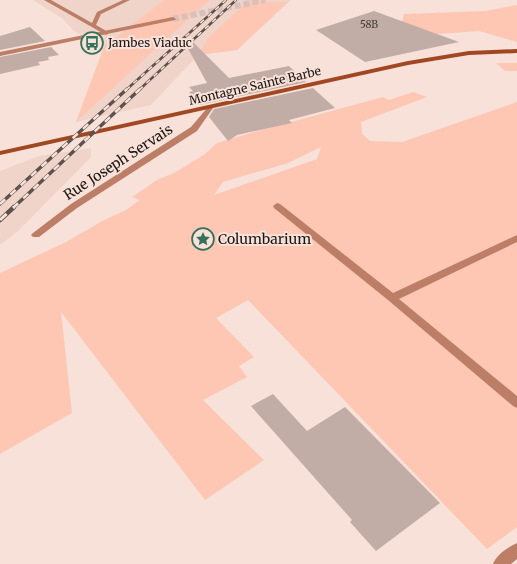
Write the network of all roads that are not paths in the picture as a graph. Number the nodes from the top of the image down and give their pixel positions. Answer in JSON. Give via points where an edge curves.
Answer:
{"nodes":[{"id":1,"x":47,"y":0,"type":"edge"},
{"id":2,"x":127,"y":0,"type":"edge"},
{"id":3,"x":173,"y":19,"type":"tunnel mouth"},
{"id":4,"x":93,"y":26,"type":"junction"},
{"id":5,"x":106,"y":33,"type":"junction"},
{"id":6,"x":517,"y":51,"type":"edge"},
{"id":7,"x":0,"y":54,"type":"edge"},
{"id":8,"x":210,"y":108,"type":"junction"},
{"id":9,"x":0,"y":153,"type":"edge"},
{"id":10,"x":277,"y":206,"type":"dead end"},
{"id":11,"x":36,"y":235,"type":"dead end"},
{"id":12,"x":517,"y":238,"type":"edge"},
{"id":13,"x":392,"y":298,"type":"junction"},
{"id":14,"x":517,"y":403,"type":"edge"},
{"id":15,"x":517,"y":550,"type":"edge"},
{"id":16,"x":500,"y":564,"type":"edge"}],
"edges":[{"from":1,"to":4,"type":"street"},
{"from":2,"to":4,"type":"street","via":[[99,14]]},
{"from":3,"to":5,"type":"street"},
{"from":4,"to":5,"type":"street"},
{"from":5,"to":7,"type":"street"},
{"from":6,"to":8,"type":"main road","name":"Montagne Sainte Barbe","via":[[469,53],[408,63]]},
{"from":8,"to":9,"type":"main road","name":"Montagne Sainte Barbe"},
{"from":8,"to":11,"type":"street","name":"Rue Joseph Servais","via":[[194,129],[74,206]]},
{"from":10,"to":13,"type":"street"},
{"from":12,"to":13,"type":"street"},
{"from":13,"to":14,"type":"street"},
{"from":15,"to":16,"type":"street"}]}
